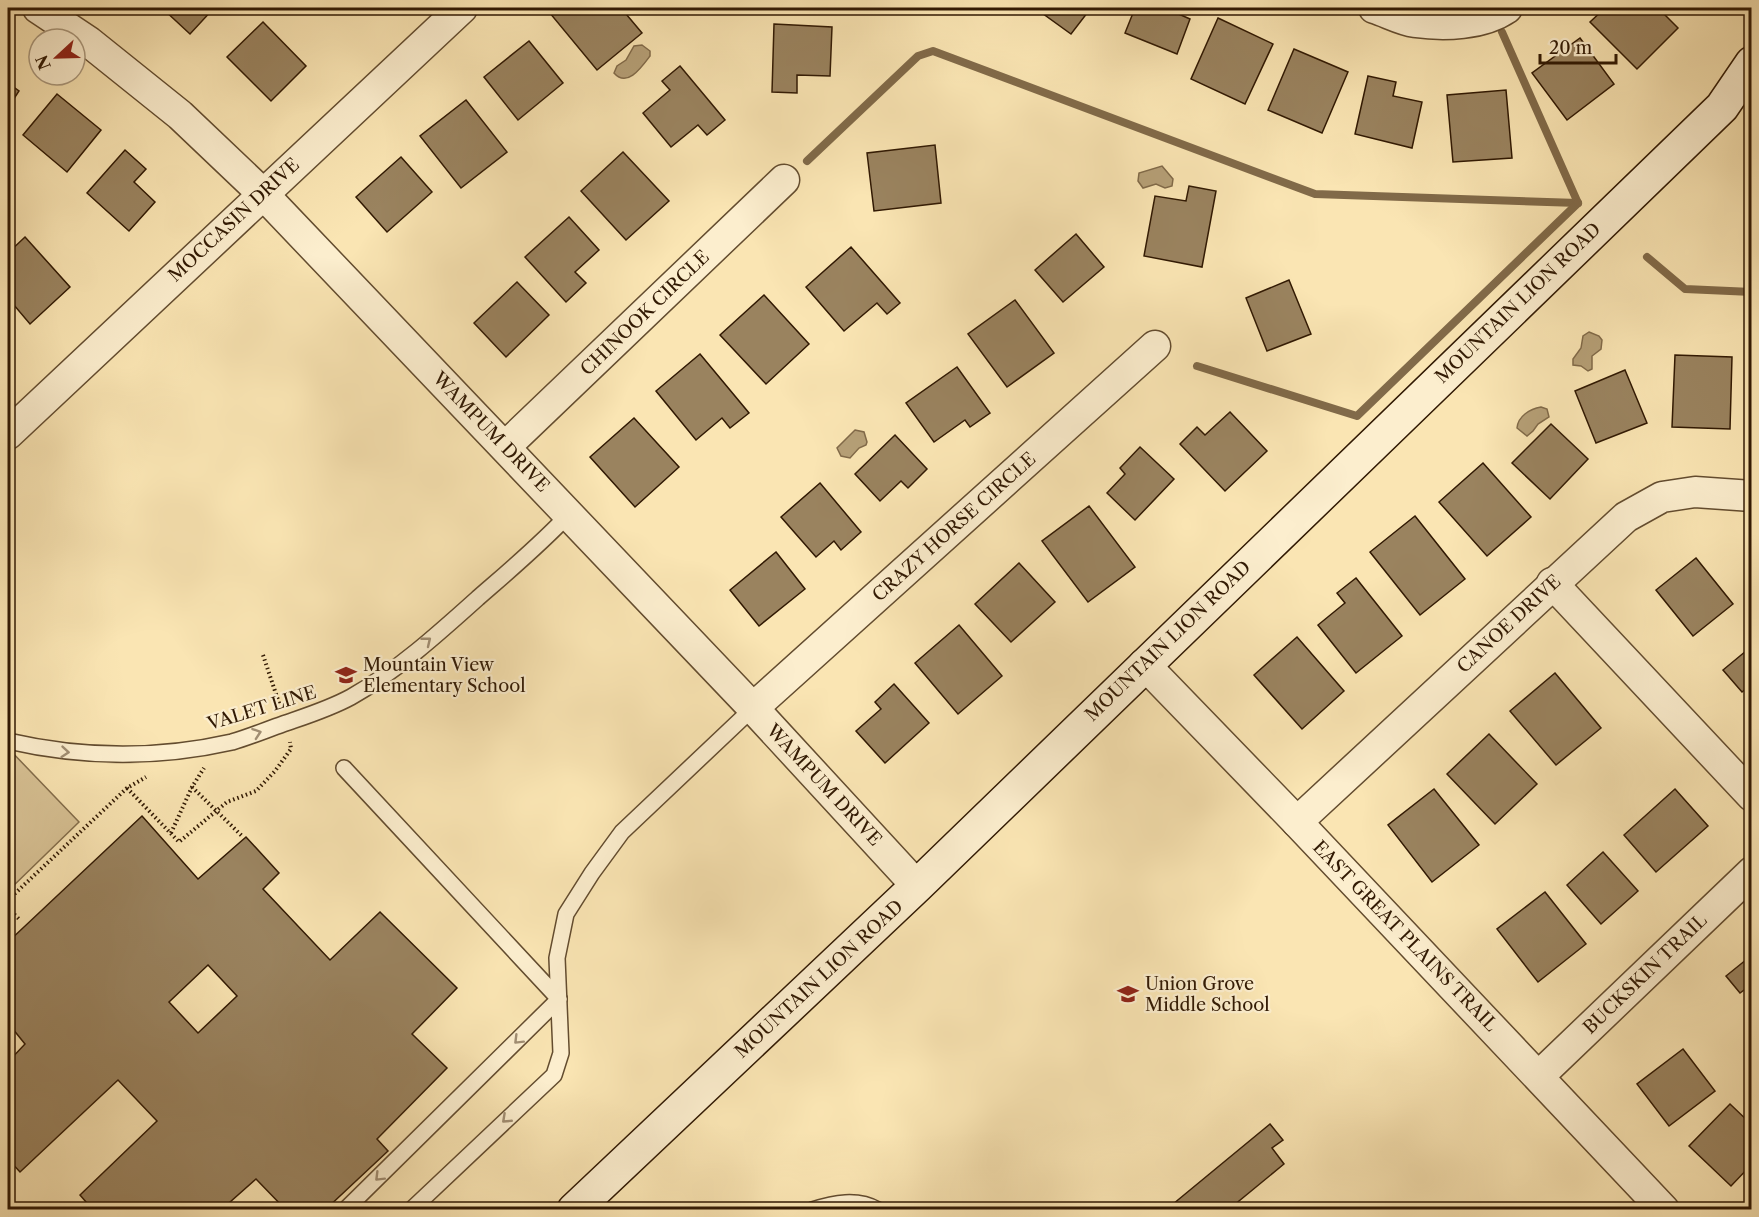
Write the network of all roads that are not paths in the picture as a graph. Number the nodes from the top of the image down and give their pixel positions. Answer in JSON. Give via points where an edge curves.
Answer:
{"nodes":[{"id":1,"x":38,"y":8,"type":"edge"},
{"id":2,"x":462,"y":8,"type":"edge"},
{"id":3,"x":1374,"y":8,"type":"edge"},
{"id":4,"x":1507,"y":8,"type":"edge"},
{"id":5,"x":1752,"y":63,"type":"edge"},
{"id":6,"x":784,"y":180,"type":"dead end"},
{"id":7,"x":262,"y":193,"type":"junction"},
{"id":8,"x":1155,"y":346,"type":"dead end"},
{"id":9,"x":8,"y":434,"type":"edge"},
{"id":10,"x":505,"y":447,"type":"junction"},
{"id":11,"x":1752,"y":496,"type":"edge"},
{"id":12,"x":569,"y":514,"type":"junction"},
{"id":13,"x":1552,"y":584,"type":"junction"},
{"id":14,"x":1144,"y":664,"type":"junction"},
{"id":15,"x":753,"y":708,"type":"junction"},
{"id":16,"x":8,"y":741,"type":"edge"},
{"id":17,"x":344,"y":768,"type":"dead end"},
{"id":18,"x":1752,"y":796,"type":"edge"},
{"id":19,"x":1297,"y":822,"type":"junction"},
{"id":20,"x":1752,"y":872,"type":"edge"},
{"id":21,"x":916,"y":886,"type":"junction"},
{"id":22,"x":560,"y":999,"type":"junction"},
{"id":23,"x":1539,"y":1076,"type":"junction"},
{"id":24,"x":345,"y":1209,"type":"edge"},
{"id":25,"x":411,"y":1209,"type":"edge"},
{"id":26,"x":574,"y":1209,"type":"edge"},
{"id":27,"x":812,"y":1209,"type":"edge"},
{"id":28,"x":878,"y":1209,"type":"edge"},
{"id":29,"x":1664,"y":1209,"type":"edge"}],
"edges":[{"from":1,"to":7,"type":"street","name":"WAMPUM DRIVE","via":[[89,42],[180,115]]},
{"from":2,"to":7,"type":"street","name":"MOCCASIN DRIVE"},
{"from":3,"to":4,"type":"street","via":[[1413,22],[1455,25]]},
{"from":5,"to":14,"type":"street","name":"MOUNTAIN LION ROAD","via":[[1722,107]]},
{"from":6,"to":10,"type":"street","name":"CHINOOK CIRCLE"},
{"from":7,"to":9,"type":"street","name":"MOCCASIN DRIVE"},
{"from":7,"to":10,"type":"street","name":"WAMPUM DRIVE"},
{"from":8,"to":15,"type":"street","name":"CRAZY HORSE CIRCLE"},
{"from":10,"to":12,"type":"street","name":"WAMPUM DRIVE"},
{"from":11,"to":13,"type":"street","name":"CANOE DRIVE","via":[[1695,492],[1662,497],[1626,517]]},
{"from":12,"to":15,"type":"street","name":"WAMPUM DRIVE"},
{"from":16,"to":12,"type":"lane","name":"VALET LINE","one_way":true,"via":[[105,756],[162,753],[233,741],[323,711],[389,672],[485,593]]},
{"from":13,"to":18,"type":"street"},
{"from":13,"to":19,"type":"street","name":"CANOE DRIVE"},
{"from":14,"to":19,"type":"street","name":"EAST GREAT PLAINS TRAIL"},
{"from":14,"to":21,"type":"street","name":"MOUNTAIN LION ROAD"},
{"from":15,"to":21,"type":"street","name":"WAMPUM DRIVE"},
{"from":15,"to":22,"type":"lane","via":[[622,832],[592,873],[566,914],[557,958]]},
{"from":17,"to":22,"type":"lane"},
{"from":19,"to":23,"type":"street","name":"EAST GREAT PLAINS TRAIL"},
{"from":20,"to":23,"type":"street","name":"BUCKSKIN TRAIL"},
{"from":21,"to":26,"type":"street","name":"MOUNTAIN LION ROAD"},
{"from":22,"to":24,"type":"lane","one_way":true},
{"from":22,"to":25,"type":"lane","one_way":true,"via":[[561,1053],[554,1075]]},
{"from":23,"to":29,"type":"street","name":"EAST GREAT PLAINS TRAIL"},
{"from":27,"to":28,"type":"lane","via":[[851,1202]]}]}
